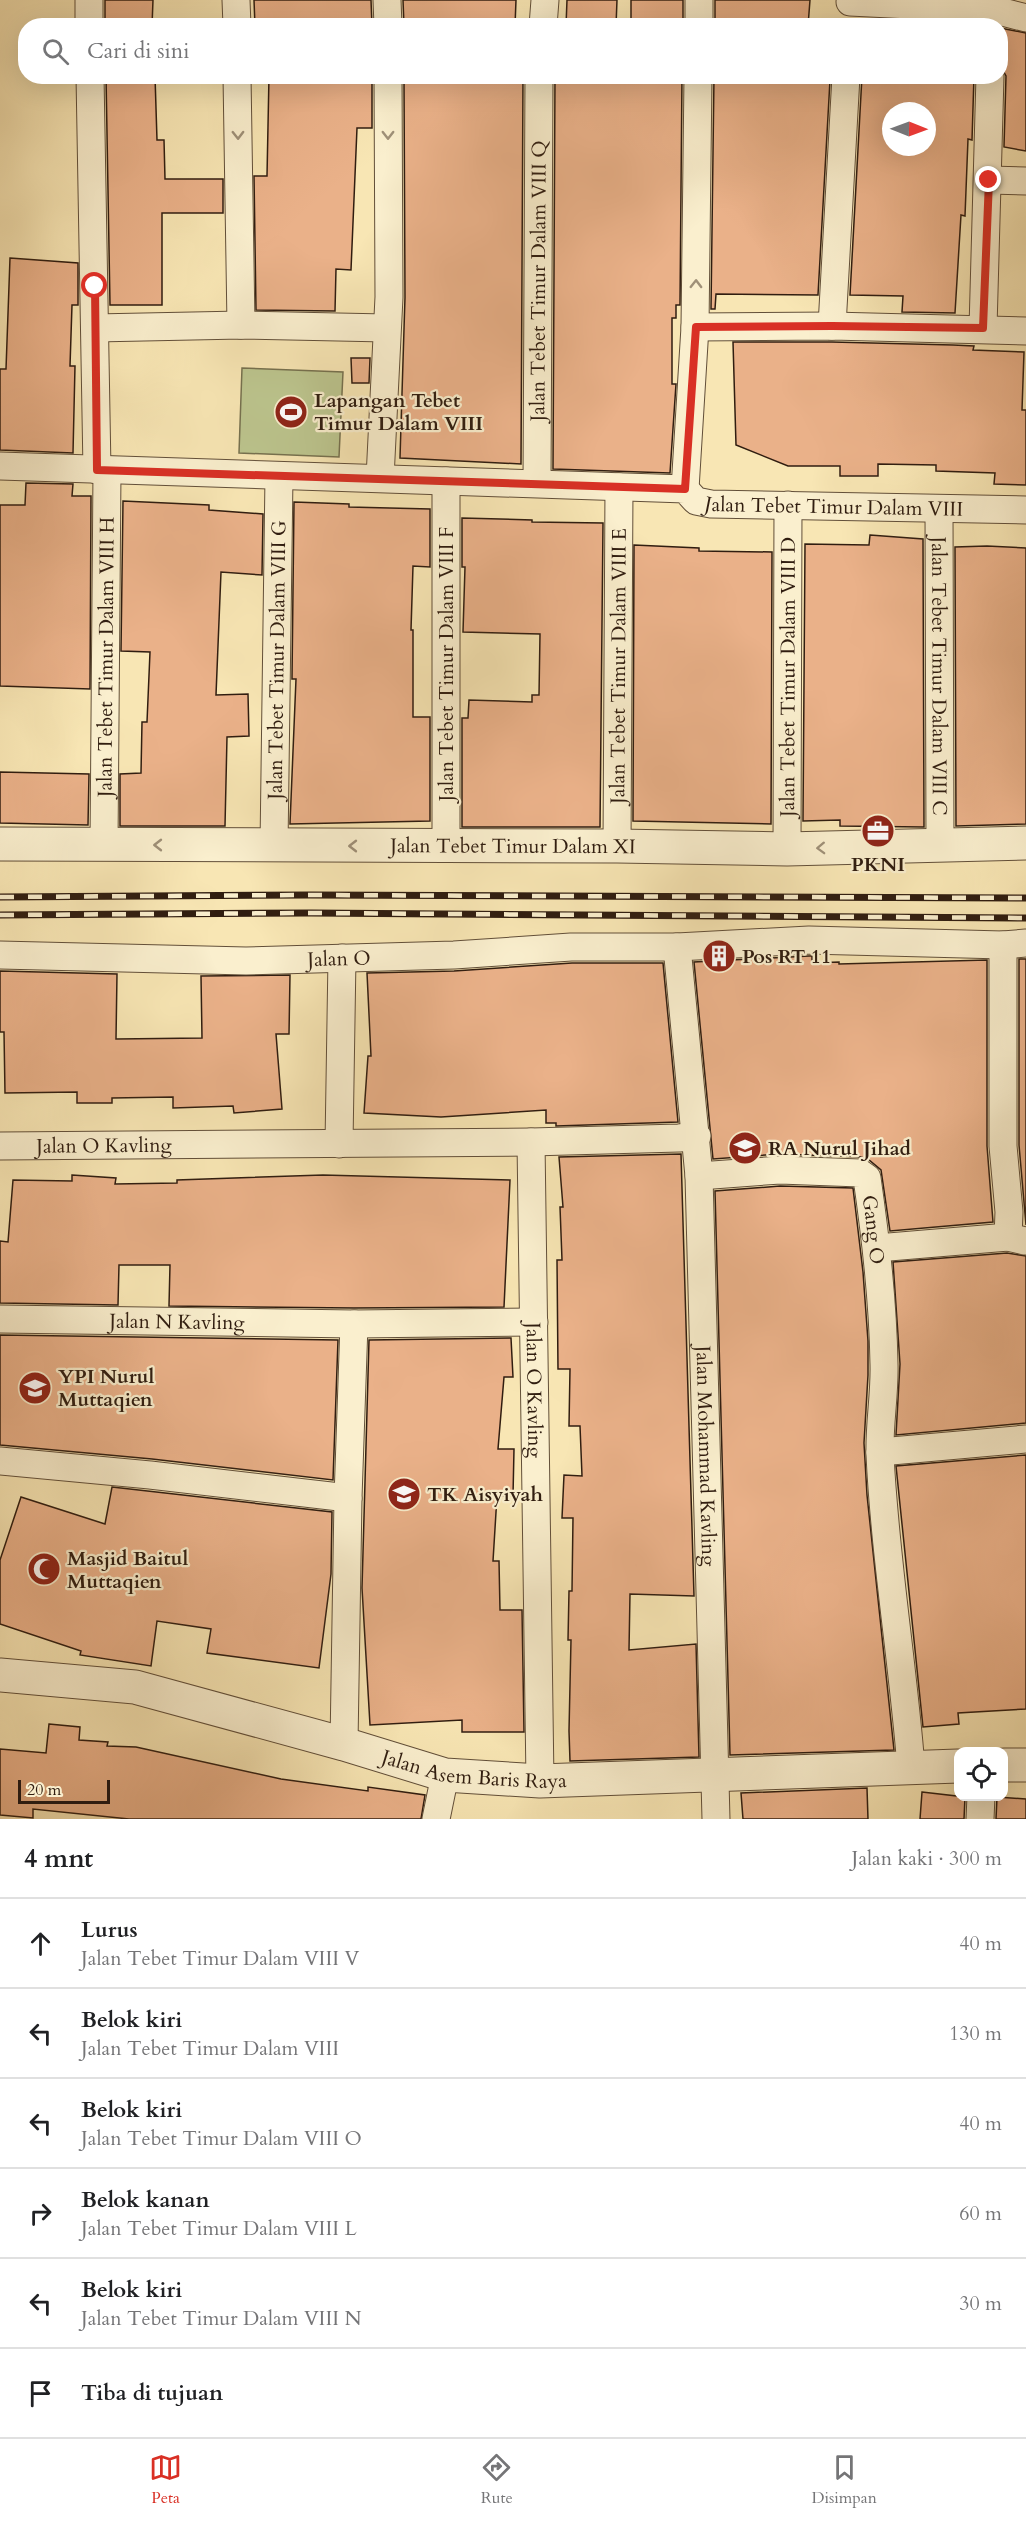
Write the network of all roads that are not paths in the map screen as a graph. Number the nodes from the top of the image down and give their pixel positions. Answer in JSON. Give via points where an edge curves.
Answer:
{"nodes":[{"id":1,"x":89,"y":0,"type":"edge"},
{"id":2,"x":236,"y":0,"type":"edge"},
{"id":3,"x":387,"y":0,"type":"edge"},
{"id":4,"x":545,"y":0,"type":"edge"},
{"id":5,"x":699,"y":0,"type":"edge"},
{"id":6,"x":849,"y":9,"type":"edge"},
{"id":7,"x":991,"y":17,"type":"edge"},
{"id":8,"x":89,"y":18,"type":"edge"},
{"id":9,"x":237,"y":18,"type":"edge"},
{"id":10,"x":388,"y":18,"type":"edge"},
{"id":11,"x":544,"y":18,"type":"edge"},
{"id":12,"x":699,"y":18,"type":"edge"},
{"id":13,"x":1026,"y":18,"type":"edge"},
{"id":14,"x":90,"y":84,"type":"edge"},
{"id":15,"x":237,"y":84,"type":"edge"},
{"id":16,"x":388,"y":84,"type":"edge"},
{"id":17,"x":539,"y":84,"type":"edge"},
{"id":18,"x":698,"y":84,"type":"edge"},
{"id":19,"x":846,"y":84,"type":"edge"},
{"id":20,"x":990,"y":84,"type":"edge"},
{"id":21,"x":989,"y":180,"type":"junction"},
{"id":22,"x":1026,"y":181,"type":"edge"},
{"id":23,"x":241,"y":324,"type":"junction"},
{"id":24,"x":832,"y":326,"type":"junction"},
{"id":25,"x":696,"y":327,"type":"junction"},
{"id":26,"x":95,"y":328,"type":"junction"},
{"id":27,"x":386,"y":328,"type":"junction"},
{"id":28,"x":983,"y":328,"type":"junction"},
{"id":29,"x":1026,"y":331,"type":"edge"},
{"id":30,"x":0,"y":466,"type":"edge"},
{"id":31,"x":102,"y":471,"type":"junction"},
{"id":32,"x":279,"y":476,"type":"junction"},
{"id":33,"x":380,"y":478,"type":"junction"},
{"id":34,"x":446,"y":481,"type":"junction"},
{"id":35,"x":537,"y":483,"type":"junction"},
{"id":36,"x":619,"y":487,"type":"junction"},
{"id":37,"x":685,"y":489,"type":"junction"},
{"id":38,"x":788,"y":505,"type":"junction"},
{"id":39,"x":939,"y":510,"type":"junction"},
{"id":40,"x":1026,"y":510,"type":"edge"},
{"id":41,"x":1026,"y":843,"type":"edge"},
{"id":42,"x":0,"y":844,"type":"edge"},
{"id":43,"x":940,"y":844,"type":"junction"},
{"id":44,"x":104,"y":845,"type":"junction"},
{"id":45,"x":274,"y":846,"type":"junction"},
{"id":46,"x":617,"y":846,"type":"junction"},
{"id":47,"x":446,"y":847,"type":"junction"},
{"id":48,"x":787,"y":849,"type":"junction"},
{"id":49,"x":1015,"y":944,"type":"edge"},
{"id":50,"x":677,"y":947,"type":"junction"},
{"id":51,"x":0,"y":955,"type":"edge"},
{"id":52,"x":342,"y":958,"type":"junction"},
{"id":53,"x":697,"y":1136,"type":"junction"},
{"id":54,"x":531,"y":1142,"type":"junction"},
{"id":55,"x":339,"y":1144,"type":"junction"},
{"id":56,"x":0,"y":1146,"type":"edge"},
{"id":57,"x":699,"y":1176,"type":"junction"},
{"id":58,"x":1017,"y":1239,"type":"edge"},
{"id":59,"x":877,"y":1248,"type":"junction"},
{"id":60,"x":0,"y":1319,"type":"edge"},
{"id":61,"x":534,"y":1322,"type":"junction"},
{"id":62,"x":354,"y":1324,"type":"junction"},
{"id":63,"x":1026,"y":1439,"type":"edge"},
{"id":64,"x":880,"y":1452,"type":"junction"},
{"id":65,"x":0,"y":1461,"type":"edge"},
{"id":66,"x":348,"y":1498,"type":"junction"},
{"id":67,"x":0,"y":1675,"type":"edge"},
{"id":68,"x":344,"y":1744,"type":"junction"},
{"id":69,"x":1008,"y":1765,"type":"edge"},
{"id":70,"x":1026,"y":1765,"type":"edge"},
{"id":71,"x":954,"y":1766,"type":"edge"},
{"id":72,"x":911,"y":1767,"type":"junction"},
{"id":73,"x":445,"y":1775,"type":"junction"},
{"id":74,"x":715,"y":1776,"type":"junction"},
{"id":75,"x":540,"y":1781,"type":"junction"},
{"id":76,"x":981,"y":1801,"type":"edge"},
{"id":77,"x":436,"y":1819,"type":"edge"},
{"id":78,"x":716,"y":1819,"type":"edge"},
{"id":79,"x":981,"y":1819,"type":"edge"}],
"edges":[{"from":1,"to":8,"type":"street"},
{"from":2,"to":9,"type":"street"},
{"from":3,"to":10,"type":"street"},
{"from":4,"to":11,"type":"street"},
{"from":5,"to":12,"type":"street"},
{"from":6,"to":7,"type":"street"},
{"from":7,"to":13,"type":"street"},
{"from":14,"to":26,"type":"street","name":"Jalan Tebet Timur Dalam VIII H"},
{"from":15,"to":23,"type":"street","one_way":true},
{"from":16,"to":27,"type":"street","one_way":true},
{"from":17,"to":35,"type":"street","name":"Jalan Tebet Timur Dalam VIII Q"},
{"from":25,"to":18,"type":"street","one_way":true},
{"from":19,"to":24,"type":"street"},
{"from":20,"to":21,"type":"street"},
{"from":21,"to":22,"type":"street"},
{"from":21,"to":28,"type":"street"},
{"from":23,"to":26,"type":"street"},
{"from":23,"to":27,"type":"street"},
{"from":24,"to":25,"type":"street"},
{"from":24,"to":28,"type":"street"},
{"from":25,"to":37,"type":"street"},
{"from":26,"to":31,"type":"street","name":"Jalan Tebet Timur Dalam VIII H"},
{"from":27,"to":33,"type":"street"},
{"from":28,"to":29,"type":"street"},
{"from":30,"to":31,"type":"street","name":"Jalan Tebet Timur Dalam VIII"},
{"from":31,"to":32,"type":"street","name":"Jalan Tebet Timur Dalam VIII"},
{"from":31,"to":44,"type":"street","name":"Jalan Tebet Timur Dalam VIII H"},
{"from":32,"to":33,"type":"street","name":"Jalan Tebet Timur Dalam VIII"},
{"from":32,"to":45,"type":"street","name":"Jalan Tebet Timur Dalam VIII G"},
{"from":33,"to":34,"type":"street","name":"Jalan Tebet Timur Dalam VIII"},
{"from":34,"to":35,"type":"street","name":"Jalan Tebet Timur Dalam VIII"},
{"from":34,"to":47,"type":"street","name":"Jalan Tebet Timur Dalam VIII F"},
{"from":35,"to":36,"type":"street","name":"Jalan Tebet Timur Dalam VIII"},
{"from":36,"to":37,"type":"street","name":"Jalan Tebet Timur Dalam VIII"},
{"from":36,"to":46,"type":"street","name":"Jalan Tebet Timur Dalam VIII E"},
{"from":37,"to":38,"type":"street","name":"Jalan Tebet Timur Dalam VIII","via":[[696,501],[711,504]]},
{"from":38,"to":39,"type":"street","name":"Jalan Tebet Timur Dalam VIII"},
{"from":38,"to":48,"type":"street","name":"Jalan Tebet Timur Dalam VIII D"},
{"from":39,"to":40,"type":"street","name":"Jalan Tebet Timur Dalam VIII"},
{"from":39,"to":43,"type":"street","name":"Jalan Tebet Timur Dalam VIII C"},
{"from":41,"to":43,"type":"street","name":"Jalan Tebet Timur Dalam XI"},
{"from":42,"to":44,"type":"street","name":"Jalan Tebet Timur Dalam XI"},
{"from":43,"to":48,"type":"street","name":"Jalan Tebet Timur Dalam XI","one_way":true},
{"from":45,"to":44,"type":"street","name":"Jalan Tebet Timur Dalam XI","one_way":true},
{"from":47,"to":45,"type":"street","name":"Jalan Tebet Timur Dalam XI","one_way":true},
{"from":46,"to":47,"type":"street","name":"Jalan Tebet Timur Dalam XI"},
{"from":46,"to":48,"type":"street","name":"Jalan Tebet Timur Dalam XI"},
{"from":49,"to":50,"type":"street","via":[[809,940]]},
{"from":49,"to":58,"type":"street","via":[[1003,1146],[1009,1212]]},
{"from":50,"to":52,"type":"street","name":"Jalan O","via":[[572,947]]},
{"from":50,"to":53,"type":"street","name":"Jalan Mohammad Kavling"},
{"from":51,"to":52,"type":"street","name":"Jalan O","via":[[246,961]]},
{"from":52,"to":55,"type":"street"},
{"from":53,"to":54,"type":"street","name":"Jalan O Kavling"},
{"from":53,"to":57,"type":"street","name":"Jalan Mohammad Kavling"},
{"from":54,"to":55,"type":"street","name":"Jalan O Kavling"},
{"from":54,"to":61,"type":"street","name":"Jalan O Kavling"},
{"from":55,"to":56,"type":"street","name":"Jalan O Kavling"},
{"from":57,"to":59,"type":"street","name":"Gang O","via":[[780,1170],[864,1174]]},
{"from":57,"to":74,"type":"street","name":"Jalan Mohammad Kavling"},
{"from":58,"to":59,"type":"street"},
{"from":59,"to":64,"type":"street","name":"Gang O","via":[[884,1366]]},
{"from":60,"to":62,"type":"street","name":"Jalan N Kavling"},
{"from":61,"to":62,"type":"street","name":"Jalan N Kavling"},
{"from":61,"to":75,"type":"street","name":"Jalan O Kavling"},
{"from":62,"to":66,"type":"street"},
{"from":63,"to":64,"type":"street"},
{"from":64,"to":72,"type":"street","name":"Gang O"},
{"from":65,"to":66,"type":"street"},
{"from":66,"to":68,"type":"street"},
{"from":67,"to":68,"type":"street","name":"Jalan Asem Baris Raya","via":[[135,1687]]},
{"from":68,"to":73,"type":"street","name":"Jalan Asem Baris Raya"},
{"from":69,"to":70,"type":"street"},
{"from":71,"to":72,"type":"street","name":"Jalan Asem Baris Raya"},
{"from":72,"to":74,"type":"street","name":"Jalan Asem Baris Raya"},
{"from":73,"to":75,"type":"street","name":"Jalan Asem Baris Raya"},
{"from":73,"to":77,"type":"street"},
{"from":74,"to":75,"type":"street","name":"Jalan Asem Baris Raya"},
{"from":74,"to":78,"type":"street","name":"Jalan Mohammad Kavling"},
{"from":76,"to":79,"type":"street"}]}
